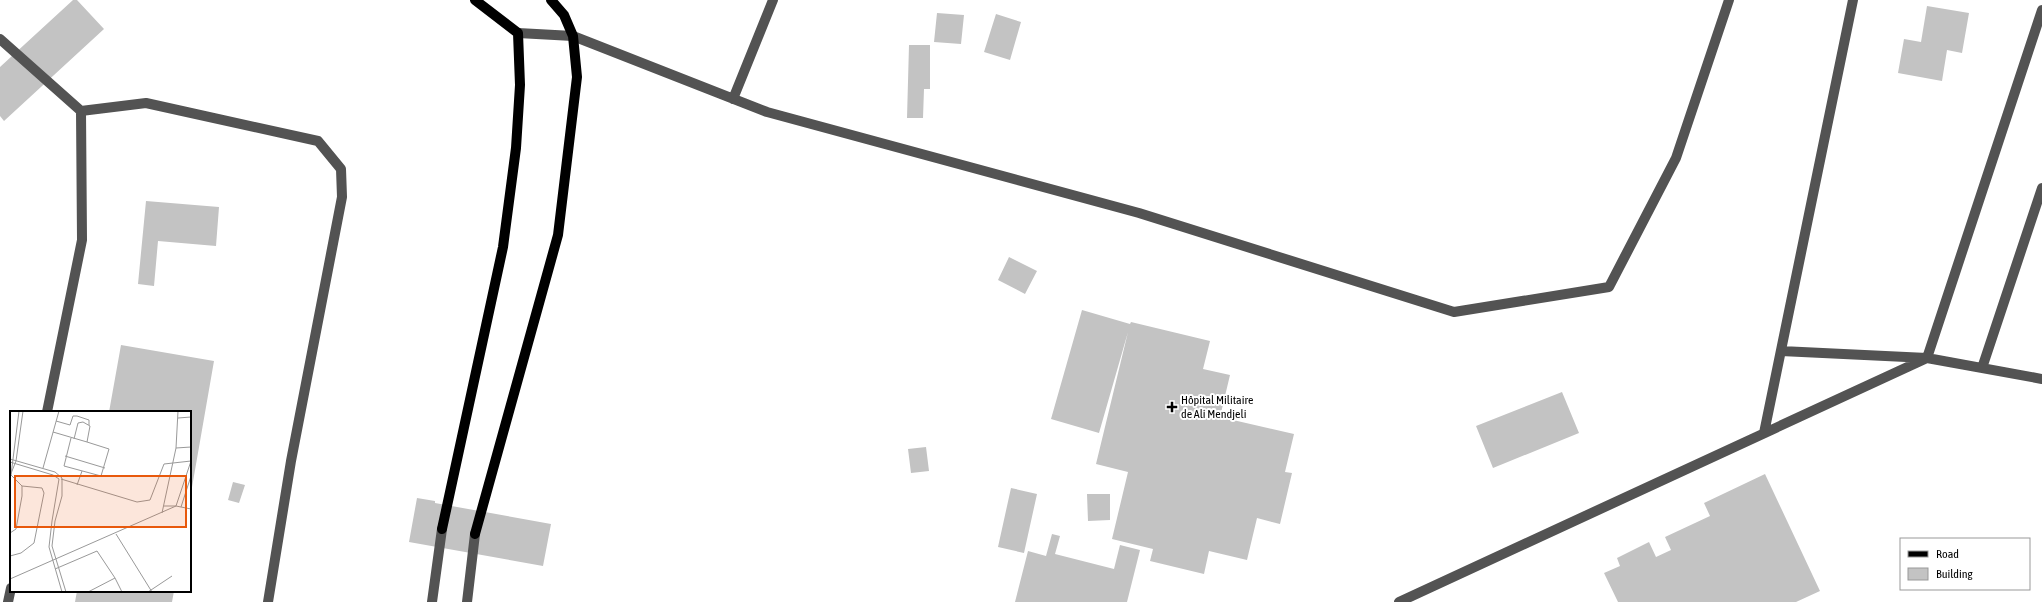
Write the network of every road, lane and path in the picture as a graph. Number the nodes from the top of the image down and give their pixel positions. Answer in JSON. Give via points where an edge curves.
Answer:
{"nodes":[{"id":1,"x":475,"y":0,"type":"edge"},
{"id":2,"x":551,"y":0,"type":"edge"},
{"id":3,"x":773,"y":0,"type":"edge"},
{"id":4,"x":1729,"y":0,"type":"edge"},
{"id":5,"x":1853,"y":0,"type":"edge"},
{"id":6,"x":2042,"y":10,"type":"edge"},
{"id":7,"x":518,"y":33,"type":"junction"},
{"id":8,"x":573,"y":36,"type":"junction"},
{"id":9,"x":0,"y":39,"type":"edge"},
{"id":10,"x":733,"y":99,"type":"junction"},
{"id":11,"x":81,"y":111,"type":"junction"},
{"id":12,"x":2042,"y":188,"type":"edge"},
{"id":13,"x":1781,"y":351,"type":"junction"},
{"id":14,"x":1927,"y":358,"type":"junction"},
{"id":15,"x":1982,"y":368,"type":"junction"},
{"id":16,"x":2042,"y":379,"type":"edge"},
{"id":17,"x":47,"y":411,"type":"edge"},
{"id":18,"x":1764,"y":433,"type":"junction"},
{"id":19,"x":442,"y":529,"type":"joint"},
{"id":20,"x":475,"y":534,"type":"joint"},
{"id":21,"x":10,"y":592,"type":"edge"},
{"id":22,"x":8,"y":602,"type":"edge"},
{"id":23,"x":268,"y":602,"type":"edge"},
{"id":24,"x":432,"y":602,"type":"edge"},
{"id":25,"x":467,"y":602,"type":"edge"},
{"id":26,"x":1399,"y":602,"type":"edge"}],
"edges":[{"from":1,"to":7,"type":"main road"},
{"from":2,"to":8,"type":"main road","via":[[564,15]]},
{"from":3,"to":10,"type":"lane"},
{"from":4,"to":10,"type":"lane","via":[[1676,158],[1609,287],[1454,312],[1139,213],[767,112]]},
{"from":5,"to":13,"type":"lane"},
{"from":6,"to":14,"type":"lane"},
{"from":7,"to":8,"type":"lane"},
{"from":7,"to":19,"type":"main road","via":[[520,85],[516,148],[503,247]]},
{"from":8,"to":10,"type":"lane"},
{"from":8,"to":20,"type":"main road","via":[[578,77],[558,235]]},
{"from":9,"to":11,"type":"lane"},
{"from":11,"to":17,"type":"lane","via":[[82,240]]},
{"from":11,"to":23,"type":"lane","via":[[146,103],[318,141],[341,169],[342,197],[291,461]]},
{"from":12,"to":15,"type":"lane"},
{"from":13,"to":14,"type":"lane"},
{"from":13,"to":18,"type":"lane"},
{"from":14,"to":15,"type":"lane"},
{"from":14,"to":18,"type":"lane"},
{"from":15,"to":16,"type":"lane"},
{"from":18,"to":26,"type":"lane"},
{"from":19,"to":24,"type":"lane"},
{"from":20,"to":25,"type":"lane"},
{"from":21,"to":22,"type":"lane"}]}
